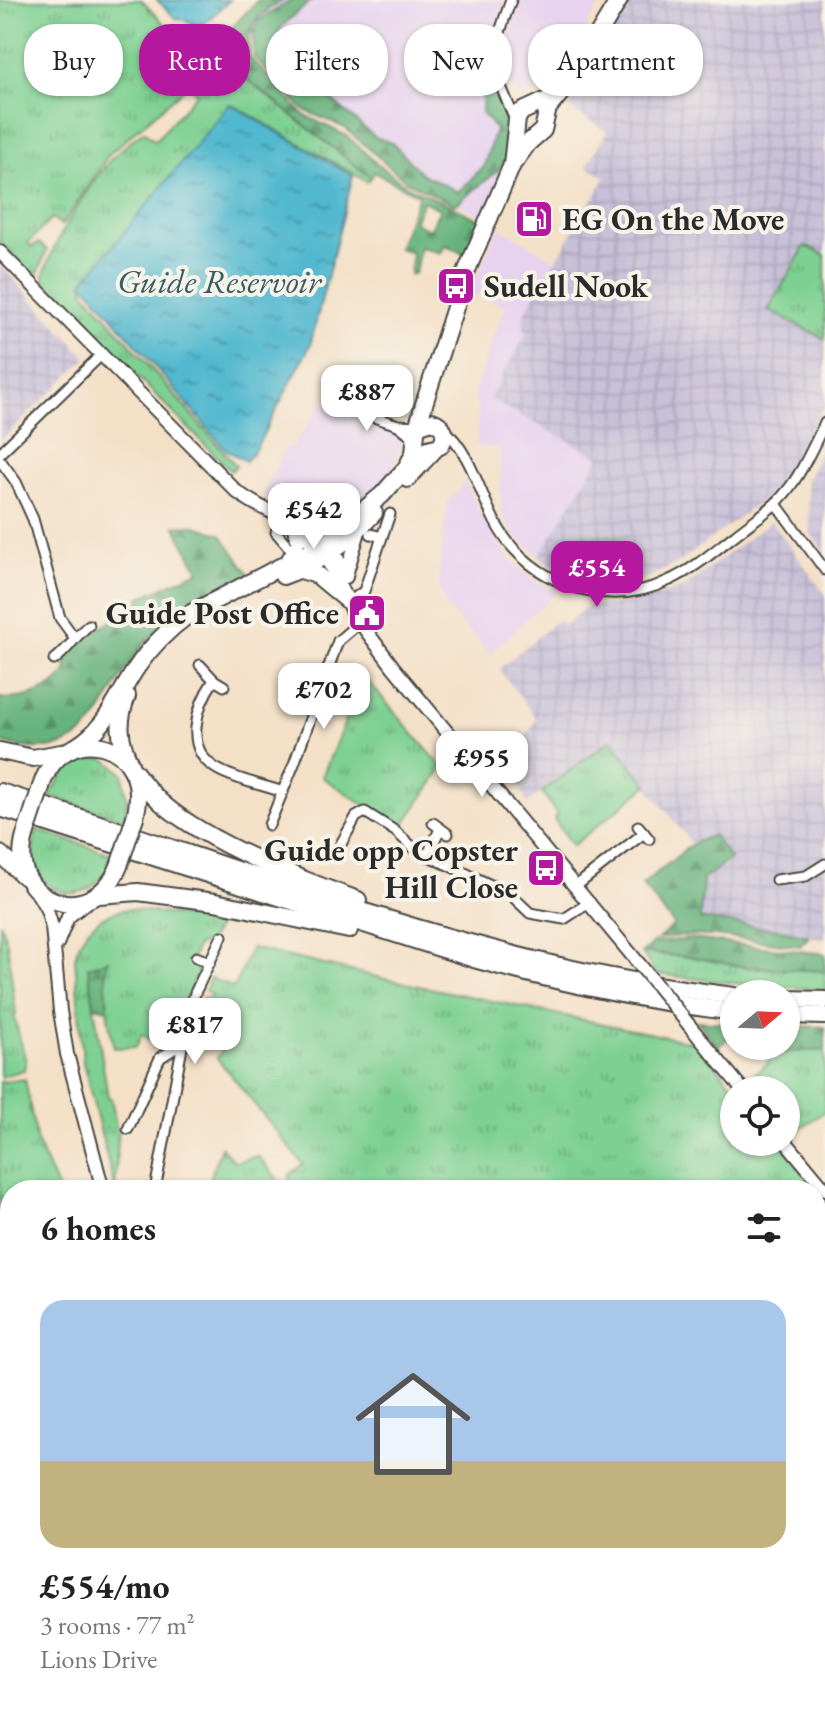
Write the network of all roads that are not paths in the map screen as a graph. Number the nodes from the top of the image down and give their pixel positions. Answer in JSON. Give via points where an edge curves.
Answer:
{"nodes":[{"id":1,"x":511,"y":0,"type":"edge"},
{"id":2,"x":619,"y":0,"type":"edge"},
{"id":3,"x":504,"y":24,"type":"edge"},
{"id":4,"x":512,"y":95,"type":"edge"},
{"id":5,"x":507,"y":96,"type":"edge"},
{"id":6,"x":535,"y":112,"type":"junction"},
{"id":7,"x":516,"y":126,"type":"junction"},
{"id":8,"x":535,"y":137,"type":"junction"},
{"id":9,"x":512,"y":165,"type":"junction"},
{"id":10,"x":0,"y":252,"type":"edge"},
{"id":11,"x":100,"y":356,"type":"junction"},
{"id":12,"x":432,"y":380,"type":"junction"},
{"id":13,"x":346,"y":408,"type":"dead end"},
{"id":14,"x":825,"y":423,"type":"edge"},
{"id":15,"x":441,"y":427,"type":"junction"},
{"id":16,"x":418,"y":433,"type":"junction"},
{"id":17,"x":437,"y":448,"type":"junction"},
{"id":18,"x":0,"y":453,"type":"edge"},
{"id":19,"x":468,"y":459,"type":"junction"},
{"id":20,"x":0,"y":460,"type":"edge"},
{"id":21,"x":776,"y":504,"type":"junction"},
{"id":22,"x":390,"y":514,"type":"dead end"},
{"id":23,"x":290,"y":519,"type":"junction"},
{"id":24,"x":343,"y":527,"type":"junction"},
{"id":25,"x":366,"y":531,"type":"junction"},
{"id":26,"x":382,"y":537,"type":"junction"},
{"id":27,"x":288,"y":546,"type":"dead end"},
{"id":28,"x":326,"y":549,"type":"junction"},
{"id":29,"x":282,"y":568,"type":"junction"},
{"id":30,"x":301,"y":570,"type":"junction"},
{"id":31,"x":825,"y":570,"type":"edge"},
{"id":32,"x":346,"y":577,"type":"junction"},
{"id":33,"x":347,"y":601,"type":"junction"},
{"id":34,"x":359,"y":623,"type":"junction"},
{"id":35,"x":89,"y":625,"type":"dead end"},
{"id":36,"x":74,"y":637,"type":"junction"},
{"id":37,"x":54,"y":660,"type":"dead end"},
{"id":38,"x":200,"y":665,"type":"dead end"},
{"id":39,"x":214,"y":680,"type":"junction"},
{"id":40,"x":224,"y":686,"type":"dead end"},
{"id":41,"x":73,"y":748,"type":"junction"},
{"id":42,"x":0,"y":751,"type":"edge"},
{"id":43,"x":132,"y":768,"type":"junction"},
{"id":44,"x":0,"y":792,"type":"edge"},
{"id":45,"x":283,"y":792,"type":"junction"},
{"id":46,"x":0,"y":808,"type":"edge"},
{"id":47,"x":269,"y":825,"type":"dead end"},
{"id":48,"x":335,"y":826,"type":"dead end"},
{"id":49,"x":441,"y":829,"type":"dead end"},
{"id":50,"x":348,"y":832,"type":"junction"},
{"id":51,"x":644,"y":833,"type":"dead end"},
{"id":52,"x":337,"y":851,"type":"dead end"},
{"id":53,"x":0,"y":854,"type":"edge"},
{"id":54,"x":427,"y":856,"type":"junction"},
{"id":55,"x":825,"y":864,"type":"edge"},
{"id":56,"x":776,"y":880,"type":"dead end"},
{"id":57,"x":32,"y":886,"type":"junction"},
{"id":58,"x":576,"y":886,"type":"junction"},
{"id":59,"x":94,"y":898,"type":"junction"},
{"id":60,"x":590,"y":902,"type":"junction"},
{"id":61,"x":222,"y":936,"type":"dead end"},
{"id":62,"x":55,"y":951,"type":"junction"},
{"id":63,"x":196,"y":957,"type":"dead end"},
{"id":64,"x":523,"y":957,"type":"junction"},
{"id":65,"x":474,"y":959,"type":"junction"},
{"id":66,"x":210,"y":962,"type":"junction"},
{"id":67,"x":720,"y":994,"type":"edge"},
{"id":68,"x":800,"y":999,"type":"edge"},
{"id":69,"x":825,"y":1000,"type":"edge"},
{"id":70,"x":720,"y":1010,"type":"edge"},
{"id":71,"x":800,"y":1015,"type":"edge"},
{"id":72,"x":825,"y":1016,"type":"edge"},
{"id":73,"x":183,"y":1043,"type":"junction"},
{"id":74,"x":731,"y":1076,"type":"edge"},
{"id":75,"x":128,"y":1129,"type":"dead end"},
{"id":76,"x":798,"y":1156,"type":"edge"},
{"id":77,"x":100,"y":1180,"type":"edge"},
{"id":78,"x":157,"y":1180,"type":"edge"},
{"id":79,"x":818,"y":1180,"type":"edge"}],
"edges":[{"from":1,"to":3,"type":"street"},
{"from":2,"to":6,"type":"highway","via":[[569,83]]},
{"from":4,"to":6,"type":"street"},
{"from":5,"to":7,"type":"street"},
{"from":6,"to":7,"type":"highway","via":[[521,112]]},
{"from":6,"to":8,"type":"highway","via":[[543,130]]},
{"from":7,"to":8,"type":"highway","via":[[526,137]]},
{"from":7,"to":9,"type":"highway"},
{"from":8,"to":9,"type":"highway"},
{"from":9,"to":12,"type":"highway","via":[[470,262]]},
{"from":10,"to":11,"type":"main road"},
{"from":11,"to":18,"type":"street"},
{"from":11,"to":23,"type":"main road","via":[[237,492]]},
{"from":12,"to":15,"type":"highway"},
{"from":12,"to":16,"type":"highway"},
{"from":13,"to":16,"type":"street"},
{"from":14,"to":21,"type":"street"},
{"from":15,"to":16,"type":"highway","via":[[432,421]]},
{"from":15,"to":17,"type":"highway","via":[[444,438]]},
{"from":15,"to":19,"type":"street"},
{"from":16,"to":17,"type":"highway","via":[[425,449]]},
{"from":16,"to":24,"type":"highway","via":[[403,473]]},
{"from":17,"to":19,"type":"street"},
{"from":17,"to":25,"type":"highway"},
{"from":19,"to":21,"type":"street","via":[[497,526],[514,550],[559,582],[602,594],[670,580]]},
{"from":20,"to":36,"type":"street","via":[[33,519],[60,618]]},
{"from":21,"to":31,"type":"street"},
{"from":22,"to":26,"type":"street"},
{"from":23,"to":24,"type":"highway","via":[[314,518]]},
{"from":23,"to":27,"type":"street","via":[[273,529]]},
{"from":23,"to":28,"type":"main road"},
{"from":23,"to":29,"type":"main road","via":[[298,543]]},
{"from":24,"to":28,"type":"highway"},
{"from":25,"to":26,"type":"street"},
{"from":25,"to":28,"type":"highway"},
{"from":25,"to":32,"type":"main road"},
{"from":26,"to":33,"type":"street","via":[[364,591]]},
{"from":28,"to":29,"type":"highway"},
{"from":28,"to":30,"type":"highway"},
{"from":28,"to":32,"type":"main road"},
{"from":28,"to":33,"type":"main road"},
{"from":29,"to":41,"type":"highway","via":[[172,626],[138,665],[103,725]]},
{"from":30,"to":33,"type":"highway","via":[[317,575]]},
{"from":30,"to":43,"type":"highway","via":[[219,602],[159,648],[135,680],[123,708],[120,733]]},
{"from":32,"to":33,"type":"main road"},
{"from":33,"to":34,"type":"main road"},
{"from":34,"to":45,"type":"street","via":[[338,641]]},
{"from":34,"to":58,"type":"main road"},
{"from":35,"to":36,"type":"street"},
{"from":36,"to":37,"type":"street"},
{"from":38,"to":39,"type":"street"},
{"from":39,"to":40,"type":"street"},
{"from":39,"to":45,"type":"street","via":[[204,694],[194,730],[200,753],[216,769]]},
{"from":41,"to":42,"type":"highway","via":[[33,758]]},
{"from":41,"to":43,"type":"highway","via":[[106,747]]},
{"from":41,"to":57,"type":"highway","bridge":true,"via":[[52,763],[25,836],[22,858]]},
{"from":43,"to":59,"type":"highway","bridge":true,"via":[[139,799],[135,817],[119,866]]},
{"from":43,"to":64,"type":"highway","via":[[160,802],[207,834],[346,895]]},
{"from":44,"to":64,"type":"highway","via":[[356,910]]},
{"from":45,"to":47,"type":"street"},
{"from":46,"to":65,"type":"highway"},
{"from":48,"to":50,"type":"street"},
{"from":49,"to":54,"type":"street"},
{"from":50,"to":52,"type":"street"},
{"from":50,"to":54,"type":"street","via":[[365,812]]},
{"from":51,"to":58,"type":"street"},
{"from":53,"to":57,"type":"highway"},
{"from":54,"to":60,"type":"street","via":[[510,894],[533,914],[564,919]]},
{"from":55,"to":56,"type":"street","via":[[806,876]]},
{"from":57,"to":59,"type":"highway","via":[[60,903]]},
{"from":57,"to":62,"type":"main road","via":[[50,918]]},
{"from":58,"to":60,"type":"main road"},
{"from":59,"to":62,"type":"main road","via":[[65,922]]},
{"from":59,"to":65,"type":"highway","via":[[138,892],[230,904]]},
{"from":60,"to":74,"type":"main road","bridge":true},
{"from":61,"to":66,"type":"street"},
{"from":62,"to":77,"type":"main road","via":[[67,1054]]},
{"from":63,"to":66,"type":"street"},
{"from":64,"to":67,"type":"highway"},
{"from":65,"to":70,"type":"highway","via":[[628,997]]},
{"from":66,"to":73,"type":"street","via":[[195,993]]},
{"from":68,"to":69,"type":"highway"},
{"from":71,"to":72,"type":"highway"},
{"from":73,"to":75,"type":"street","via":[[160,1058]]},
{"from":73,"to":78,"type":"street"},
{"from":76,"to":79,"type":"main road"}]}
